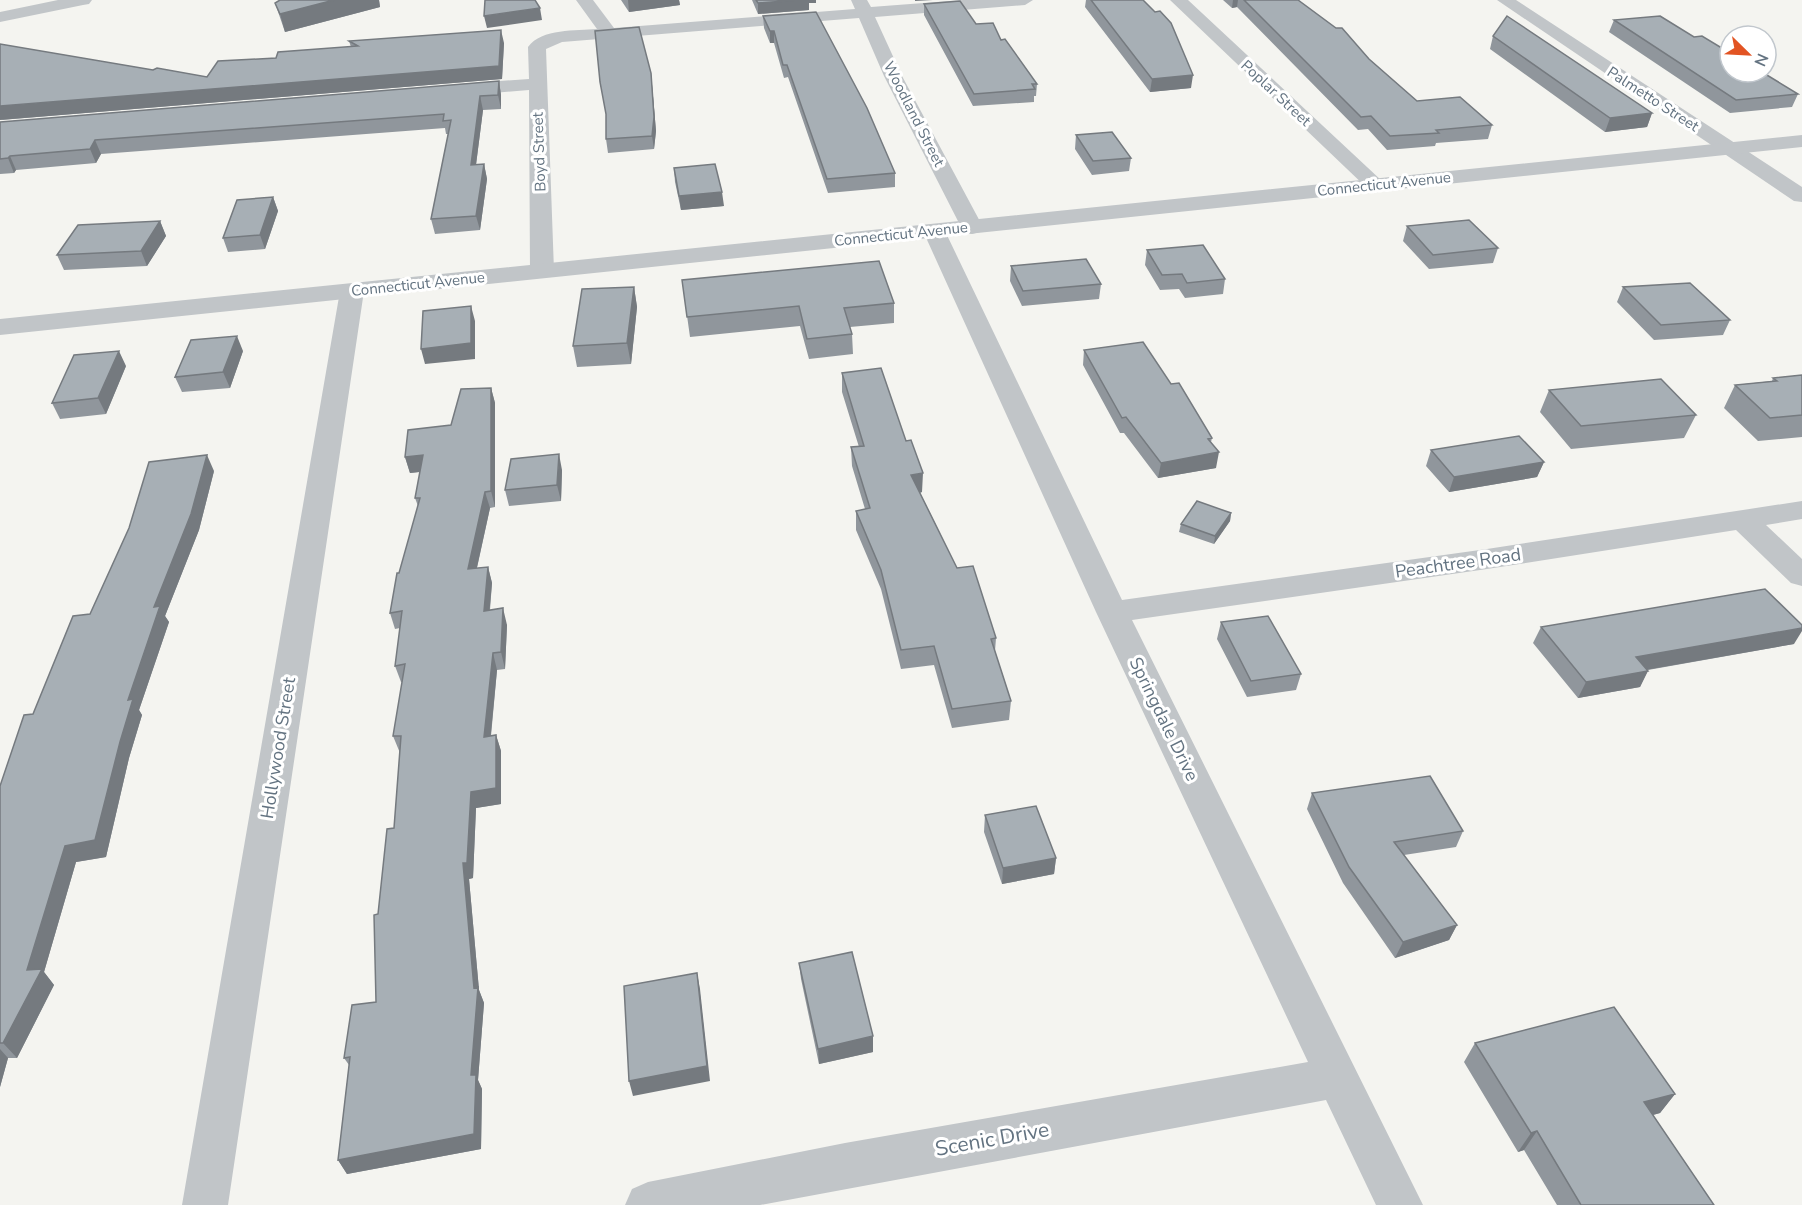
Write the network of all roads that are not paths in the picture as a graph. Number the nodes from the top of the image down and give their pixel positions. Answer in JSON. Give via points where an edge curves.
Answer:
{"nodes":[{"id":1,"x":83,"y":0,"type":"edge"},
{"id":2,"x":584,"y":0,"type":"edge"},
{"id":3,"x":1025,"y":0,"type":"edge"},
{"id":4,"x":1178,"y":0,"type":"edge"},
{"id":5,"x":1505,"y":0,"type":"edge"},
{"id":6,"x":862,"y":6,"type":"edge"},
{"id":7,"x":0,"y":17,"type":"edge"},
{"id":8,"x":609,"y":33,"type":"junction"},
{"id":9,"x":537,"y":84,"type":"junction"},
{"id":10,"x":443,"y":92,"type":"edge"},
{"id":11,"x":1802,"y":141,"type":"edge"},
{"id":12,"x":1729,"y":148,"type":"junction"},
{"id":13,"x":1375,"y":185,"type":"junction"},
{"id":14,"x":1802,"y":196,"type":"edge"},
{"id":15,"x":972,"y":227,"type":"junction"},
{"id":16,"x":934,"y":231,"type":"junction"},
{"id":17,"x":542,"y":271,"type":"junction"},
{"id":18,"x":351,"y":291,"type":"junction"},
{"id":19,"x":0,"y":327,"type":"edge"},
{"id":20,"x":1802,"y":510,"type":"edge"},
{"id":21,"x":1742,"y":519,"type":"junction"},
{"id":22,"x":1802,"y":576,"type":"edge"},
{"id":23,"x":1112,"y":612,"type":"junction"},
{"id":24,"x":1338,"y":1077,"type":"junction"},
{"id":25,"x":205,"y":1205,"type":"edge"},
{"id":26,"x":648,"y":1205,"type":"edge"},
{"id":27,"x":1400,"y":1205,"type":"edge"}],
"edges":[{"from":1,"to":7,"type":"street"},
{"from":2,"to":8,"type":"street"},
{"from":3,"to":6,"type":"street"},
{"from":4,"to":13,"type":"street","name":"Poplar Street"},
{"from":5,"to":12,"type":"street","name":"Palmetto Street"},
{"from":6,"to":8,"type":"street"},
{"from":6,"to":15,"type":"street","name":"Woodland Street","via":[[893,76]]},
{"from":8,"to":9,"type":"street","name":"Boyd Street","via":[[548,40],[537,47]]},
{"from":9,"to":10,"type":"street"},
{"from":9,"to":17,"type":"street","name":"Boyd Street"},
{"from":11,"to":12,"type":"street","name":"Connecticut Avenue"},
{"from":12,"to":13,"type":"street","name":"Connecticut Avenue"},
{"from":12,"to":14,"type":"street","name":"Palmetto Street"},
{"from":13,"to":15,"type":"street","name":"Connecticut Avenue"},
{"from":15,"to":16,"type":"street","name":"Connecticut Avenue"},
{"from":16,"to":17,"type":"street","name":"Connecticut Avenue"},
{"from":16,"to":23,"type":"street","name":"Springdale Drive"},
{"from":17,"to":18,"type":"street","name":"Connecticut Avenue"},
{"from":18,"to":19,"type":"street","name":"Connecticut Avenue"},
{"from":18,"to":25,"type":"street","name":"Hollywood Street"},
{"from":20,"to":21,"type":"street","name":"Peachtree Road"},
{"from":21,"to":22,"type":"street"},
{"from":21,"to":23,"type":"street","name":"Peachtree Road"},
{"from":23,"to":24,"type":"street","name":"Springdale Drive"},
{"from":24,"to":26,"type":"street","name":"Scenic Drive","via":[[845,1165]]},
{"from":24,"to":27,"type":"street","name":"Springdale Drive"}]}
